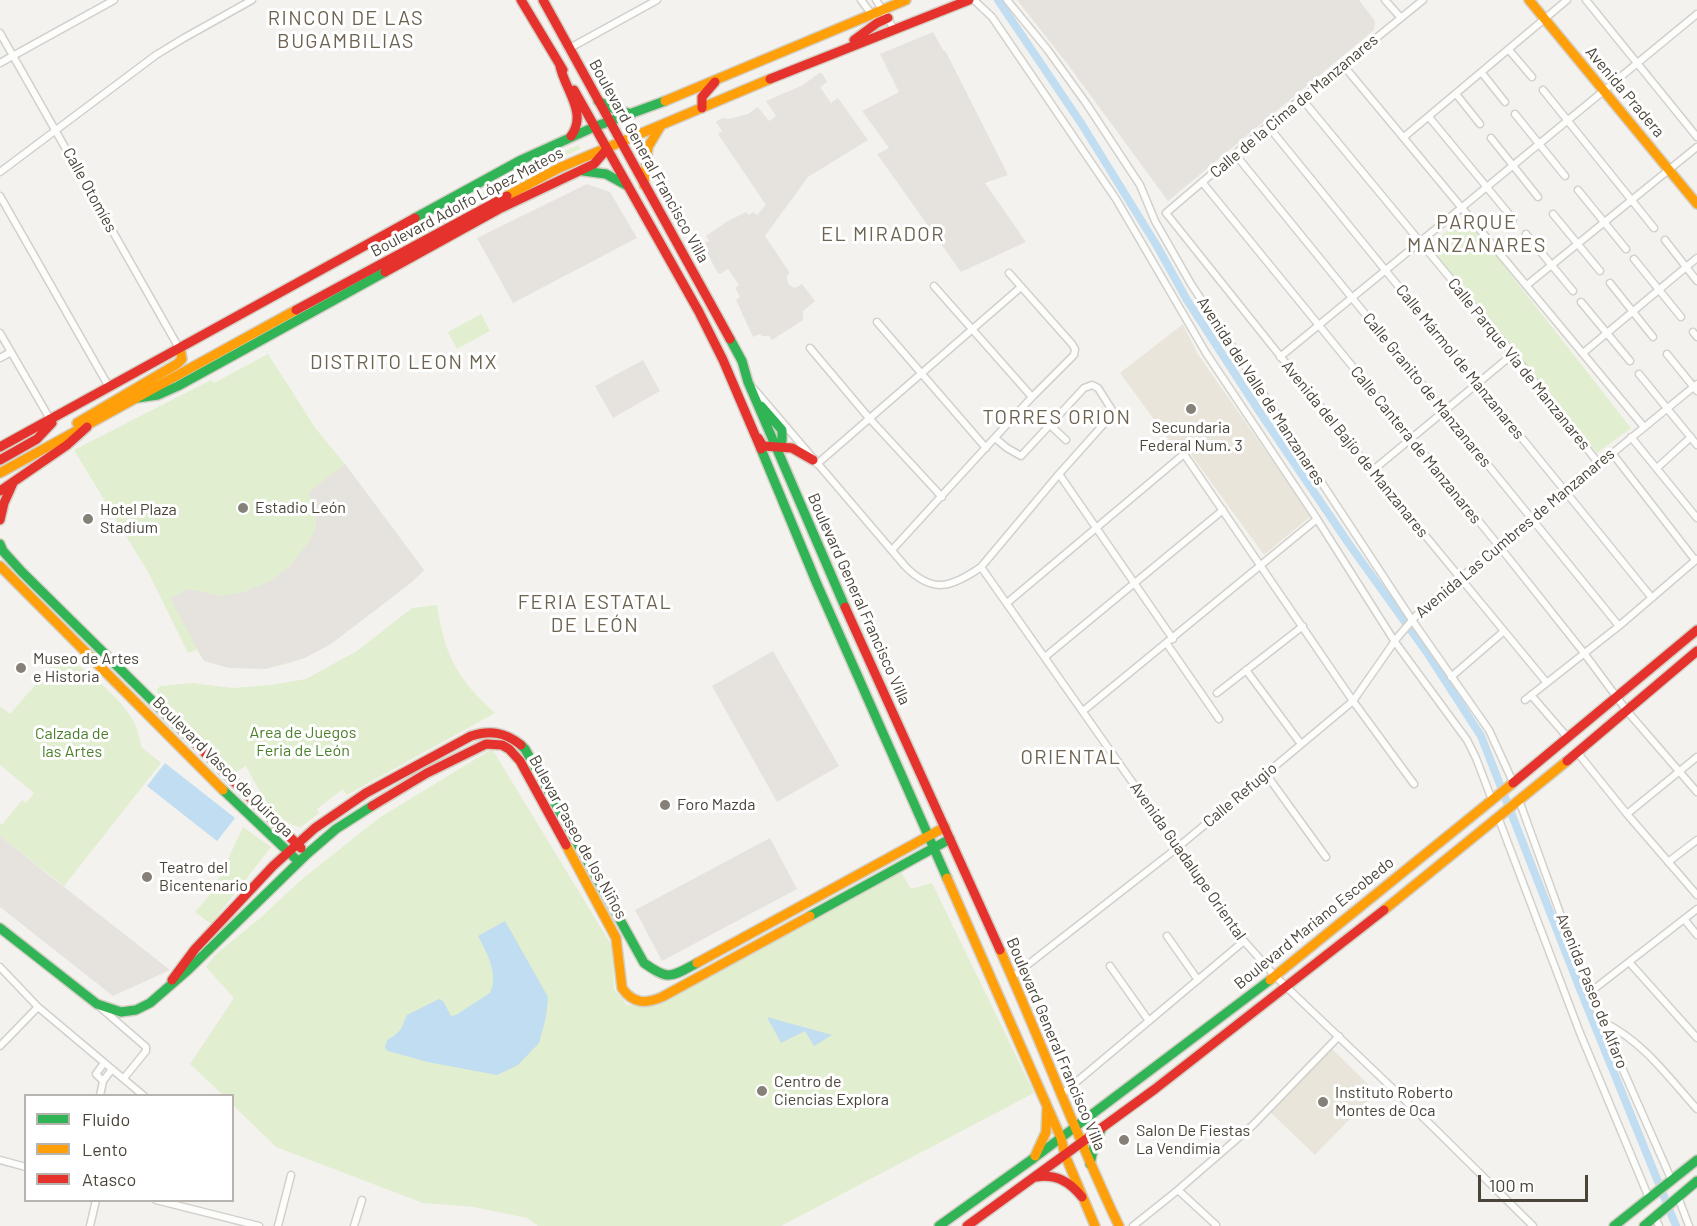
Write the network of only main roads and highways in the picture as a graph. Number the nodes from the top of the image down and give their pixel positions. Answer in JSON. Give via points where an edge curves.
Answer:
{"nodes":[{"id":1,"x":521,"y":0,"type":"edge"},
{"id":2,"x":543,"y":0,"type":"edge"},
{"id":3,"x":906,"y":0,"type":"edge"},
{"id":4,"x":969,"y":0,"type":"edge"},
{"id":5,"x":1529,"y":0,"type":"edge"},
{"id":6,"x":875,"y":19,"type":"junction"},
{"id":7,"x":848,"y":47,"type":"junction"},
{"id":8,"x":560,"y":66,"type":"junction"},
{"id":9,"x":719,"y":77,"type":"junction"},
{"id":10,"x":598,"y":101,"type":"junction"},
{"id":11,"x":702,"y":108,"type":"junction"},
{"id":12,"x":633,"y":114,"type":"junction"},
{"id":13,"x":611,"y":122,"type":"junction"},
{"id":14,"x":594,"y":127,"type":"junction"},
{"id":15,"x":660,"y":127,"type":"junction"},
{"id":16,"x":622,"y":143,"type":"junction"},
{"id":17,"x":555,"y":146,"type":"junction"},
{"id":18,"x":607,"y":149,"type":"junction"},
{"id":19,"x":575,"y":172,"type":"junction"},
{"id":20,"x":644,"y":185,"type":"junction"},
{"id":21,"x":628,"y":186,"type":"junction"},
{"id":22,"x":1697,"y":204,"type":"edge"},
{"id":23,"x":180,"y":348,"type":"junction"},
{"id":24,"x":723,"y":360,"type":"junction"},
{"id":25,"x":742,"y":361,"type":"junction"},
{"id":26,"x":134,"y":399,"type":"junction"},
{"id":27,"x":50,"y":419,"type":"junction"},
{"id":28,"x":94,"y":420,"type":"junction"},
{"id":29,"x":747,"y":420,"type":"junction"},
{"id":30,"x":57,"y":442,"type":"junction"},
{"id":31,"x":776,"y":446,"type":"junction"},
{"id":32,"x":0,"y":447,"type":"edge"},
{"id":33,"x":0,"y":459,"type":"edge"},
{"id":34,"x":815,"y":462,"type":"road end"},
{"id":35,"x":0,"y":473,"type":"edge"},
{"id":36,"x":17,"y":477,"type":"junction"},
{"id":37,"x":0,"y":491,"type":"edge"},
{"id":38,"x":0,"y":520,"type":"edge"},
{"id":39,"x":0,"y":544,"type":"edge"},
{"id":40,"x":0,"y":566,"type":"edge"},
{"id":41,"x":1697,"y":630,"type":"edge"},
{"id":42,"x":1697,"y":651,"type":"edge"},
{"id":43,"x":945,"y":827,"type":"junction"},
{"id":44,"x":930,"y":836,"type":"junction"},
{"id":45,"x":950,"y":839,"type":"junction"},
{"id":46,"x":297,"y":844,"type":"junction"},
{"id":47,"x":934,"y":848,"type":"junction"},
{"id":48,"x":288,"y":853,"type":"junction"},
{"id":49,"x":308,"y":854,"type":"junction"},
{"id":50,"x":299,"y":862,"type":"junction"},
{"id":51,"x":798,"y":909,"type":"junction"},
{"id":52,"x":804,"y":920,"type":"junction"},
{"id":53,"x":0,"y":928,"type":"edge"},
{"id":54,"x":170,"y":984,"type":"junction"},
{"id":55,"x":1047,"y":1108,"type":"junction"},
{"id":56,"x":1076,"y":1126,"type":"junction"},
{"id":57,"x":1103,"y":1126,"type":"junction"},
{"id":58,"x":1061,"y":1138,"type":"junction"},
{"id":59,"x":1082,"y":1142,"type":"junction"},
{"id":60,"x":1065,"y":1155,"type":"junction"},
{"id":61,"x":1034,"y":1158,"type":"junction"},
{"id":62,"x":1697,"y":1160,"type":"edge"},
{"id":63,"x":1090,"y":1164,"type":"junction"},
{"id":64,"x":1030,"y":1179,"type":"junction"},
{"id":65,"x":1697,"y":1181,"type":"edge"},
{"id":66,"x":1082,"y":1197,"type":"junction"},
{"id":67,"x":1658,"y":1218,"type":"edge"},
{"id":68,"x":939,"y":1226,"type":"edge"},
{"id":69,"x":967,"y":1226,"type":"edge"},
{"id":70,"x":1095,"y":1226,"type":"edge"},
{"id":71,"x":1119,"y":1226,"type":"edge"},
{"id":72,"x":1614,"y":1226,"type":"edge"},
{"id":73,"x":1644,"y":1226,"type":"edge"}],
"edges":[{"from":1,"to":8,"type":"main road","name":"Boulevard General Francisco Villa"},
{"from":2,"to":10,"type":"main road","name":"Boulevard General Francisco Villa"},
{"from":3,"to":6,"type":"main road","name":"Boulevard Adolfo López Mateos"},
{"from":4,"to":7,"type":"main road","name":"Boulevard Adolfo López Mateos"},
{"from":5,"to":22,"type":"main road","name":"Avenida Pradera"},
{"from":6,"to":7,"type":"main road"},
{"from":6,"to":9,"type":"main road","name":"Boulevard Adolfo López Mateos"},
{"from":7,"to":11,"type":"main road","name":"Boulevard Adolfo López Mateos"},
{"from":8,"to":14,"type":"main road","name":"Boulevard General Francisco Villa"},
{"from":8,"to":17,"type":"main road","via":[[580,121],[573,135]]},
{"from":9,"to":11,"type":"main road","via":[[703,93]]},
{"from":9,"to":12,"type":"main road","name":"Boulevard Adolfo López Mateos"},
{"from":10,"to":12,"type":"main road"},
{"from":10,"to":13,"type":"main road","name":"Boulevard General Francisco Villa"},
{"from":11,"to":15,"type":"main road","name":"Boulevard Adolfo López Mateos"},
{"from":12,"to":13,"type":"main road","name":"Boulevard Adolfo López Mateos"},
{"from":13,"to":14,"type":"main road","name":"Boulevard Adolfo López Mateos"},
{"from":13,"to":16,"type":"main road","name":"Boulevard General Francisco Villa"},
{"from":14,"to":17,"type":"main road","name":"Boulevard Adolfo López Mateos"},
{"from":14,"to":18,"type":"main road","name":"Boulevard General Francisco Villa"},
{"from":15,"to":16,"type":"main road","name":"Boulevard Adolfo López Mateos"},
{"from":15,"to":20,"type":"main road","via":[[648,147]]},
{"from":16,"to":18,"type":"main road","name":"Boulevard Adolfo López Mateos"},
{"from":16,"to":20,"type":"main road","name":"Boulevard General Francisco Villa"},
{"from":17,"to":23,"type":"main road","name":"Boulevard Adolfo López Mateos","via":[[401,224]]},
{"from":18,"to":19,"type":"main road","via":[[594,164]]},
{"from":18,"to":21,"type":"main road","name":"Boulevard General Francisco Villa"},
{"from":18,"to":26,"type":"main road","name":"Boulevard Adolfo López Mateos","via":[[559,168]]},
{"from":19,"to":21,"type":"main road","via":[[599,171]]},
{"from":19,"to":26,"type":"main road","via":[[499,209],[178,386]]},
{"from":20,"to":25,"type":"main road","name":"Boulevard General Francisco Villa"},
{"from":21,"to":24,"type":"main road","name":"Boulevard General Francisco Villa"},
{"from":23,"to":27,"type":"main road","name":"Boulevard Adolfo López Mateos"},
{"from":23,"to":30,"type":"main road","via":[[182,359],[177,364],[93,412]]},
{"from":24,"to":25,"type":"main road"},
{"from":24,"to":29,"type":"main road","name":"Boulevard General Francisco Villa"},
{"from":25,"to":31,"type":"main road","name":"Boulevard General Francisco Villa","via":[[757,403],[782,430],[783,438]]},
{"from":26,"to":28,"type":"main road","name":"Boulevard Adolfo López Mateos"},
{"from":27,"to":32,"type":"main road","name":"Boulevard Adolfo López Mateos"},
{"from":27,"to":33,"type":"main road","via":[[51,427],[43,435]]},
{"from":28,"to":30,"type":"main road","name":"Boulevard Adolfo López Mateos"},
{"from":28,"to":36,"type":"main road","via":[[54,454]]},
{"from":29,"to":31,"type":"main road","via":[[763,446]]},
{"from":29,"to":44,"type":"main road","name":"Boulevard General Francisco Villa"},
{"from":30,"to":35,"type":"main road","name":"Boulevard Adolfo López Mateos"},
{"from":31,"to":34,"type":"main road","via":[[799,451]]},
{"from":31,"to":43,"type":"main road","name":"Boulevard General Francisco Villa"},
{"from":36,"to":37,"type":"main road"},
{"from":36,"to":38,"type":"main road","via":[[9,489]]},
{"from":39,"to":46,"type":"main road","name":"Boulevard Vasco de Quiroga","via":[[22,572]]},
{"from":40,"to":48,"type":"main road","name":"Boulevard Vasco de Quiroga"},
{"from":41,"to":56,"type":"main road","name":"Boulevard Mariano Escobedo","via":[[1275,976]]},
{"from":42,"to":57,"type":"main road","name":"Boulevard Mariano Escobedo","via":[[1287,988]]},
{"from":43,"to":44,"type":"main road","name":"Bulevar Paseo de los Niños"},
{"from":43,"to":45,"type":"main road","name":"Boulevard General Francisco Villa"},
{"from":44,"to":47,"type":"main road","name":"Boulevard General Francisco Villa"},
{"from":44,"to":51,"type":"main road","name":"Bulevar Paseo de los Niños"},
{"from":45,"to":47,"type":"main road","name":"Bulevar Paseo de los Niños"},
{"from":45,"to":56,"type":"main road","name":"Boulevard General Francisco Villa"},
{"from":46,"to":48,"type":"main road","name":"Bulevar Paseo de los Niños"},
{"from":46,"to":49,"type":"main road","name":"Boulevard Vasco de Quiroga"},
{"from":46,"to":51,"type":"main road","name":"Bulevar Paseo de los Niños","via":[[345,806],[422,762],[476,734],[497,732],[518,741],[533,761],[644,963],[654,972],[675,975]]},
{"from":47,"to":52,"type":"main road","name":"Bulevar Paseo de los Niños"},
{"from":47,"to":55,"type":"main road","name":"Boulevard General Francisco Villa"},
{"from":48,"to":50,"type":"main road","name":"Boulevard Vasco de Quiroga"},
{"from":48,"to":54,"type":"main road","name":"Bulevar Paseo de los Niños","via":[[183,963]]},
{"from":49,"to":50,"type":"main road","name":"Bulevar Paseo de los Niños"},
{"from":49,"to":52,"type":"main road","name":"Bulevar Paseo de los Niños","via":[[361,812],[478,747],[494,744],[509,749],[520,761],[593,895],[620,946],[620,984],[630,998],[644,1003],[652,1001]]},
{"from":50,"to":54,"type":"main road","name":"Bulevar Paseo de los Niños"},
{"from":51,"to":52,"type":"main road"},
{"from":53,"to":54,"type":"main road","name":"Bulevar Paseo de los Niños","via":[[97,1004],[114,1012],[134,1011],[148,1005]]},
{"from":55,"to":58,"type":"main road","name":"Boulevard General Francisco Villa"},
{"from":55,"to":61,"type":"main road","via":[[1046,1132]]},
{"from":56,"to":58,"type":"main road","name":"Boulevard Mariano Escobedo"},
{"from":56,"to":59,"type":"main road","name":"Boulevard General Francisco Villa"},
{"from":57,"to":59,"type":"main road","name":"Boulevard Mariano Escobedo"},
{"from":57,"to":63,"type":"main road"},
{"from":58,"to":60,"type":"main road","name":"Boulevard General Francisco Villa"},
{"from":58,"to":61,"type":"main road","name":"Boulevard Mariano Escobedo"},
{"from":59,"to":60,"type":"main road","name":"Boulevard Mariano Escobedo"},
{"from":59,"to":63,"type":"main road","name":"Boulevard General Francisco Villa"},
{"from":60,"to":64,"type":"main road","name":"Boulevard Mariano Escobedo"},
{"from":60,"to":66,"type":"main road","name":"Boulevard General Francisco Villa"},
{"from":61,"to":68,"type":"main road","name":"Boulevard Mariano Escobedo"},
{"from":62,"to":72,"type":"main road"},
{"from":63,"to":71,"type":"main road","name":"Boulevard General Francisco Villa"},
{"from":64,"to":66,"type":"main road","via":[[1059,1177],[1069,1181]]},
{"from":64,"to":69,"type":"main road","name":"Boulevard Mariano Escobedo"},
{"from":65,"to":67,"type":"main road"},
{"from":66,"to":70,"type":"main road","name":"Boulevard General Francisco Villa"},
{"from":67,"to":73,"type":"main road"}]}
